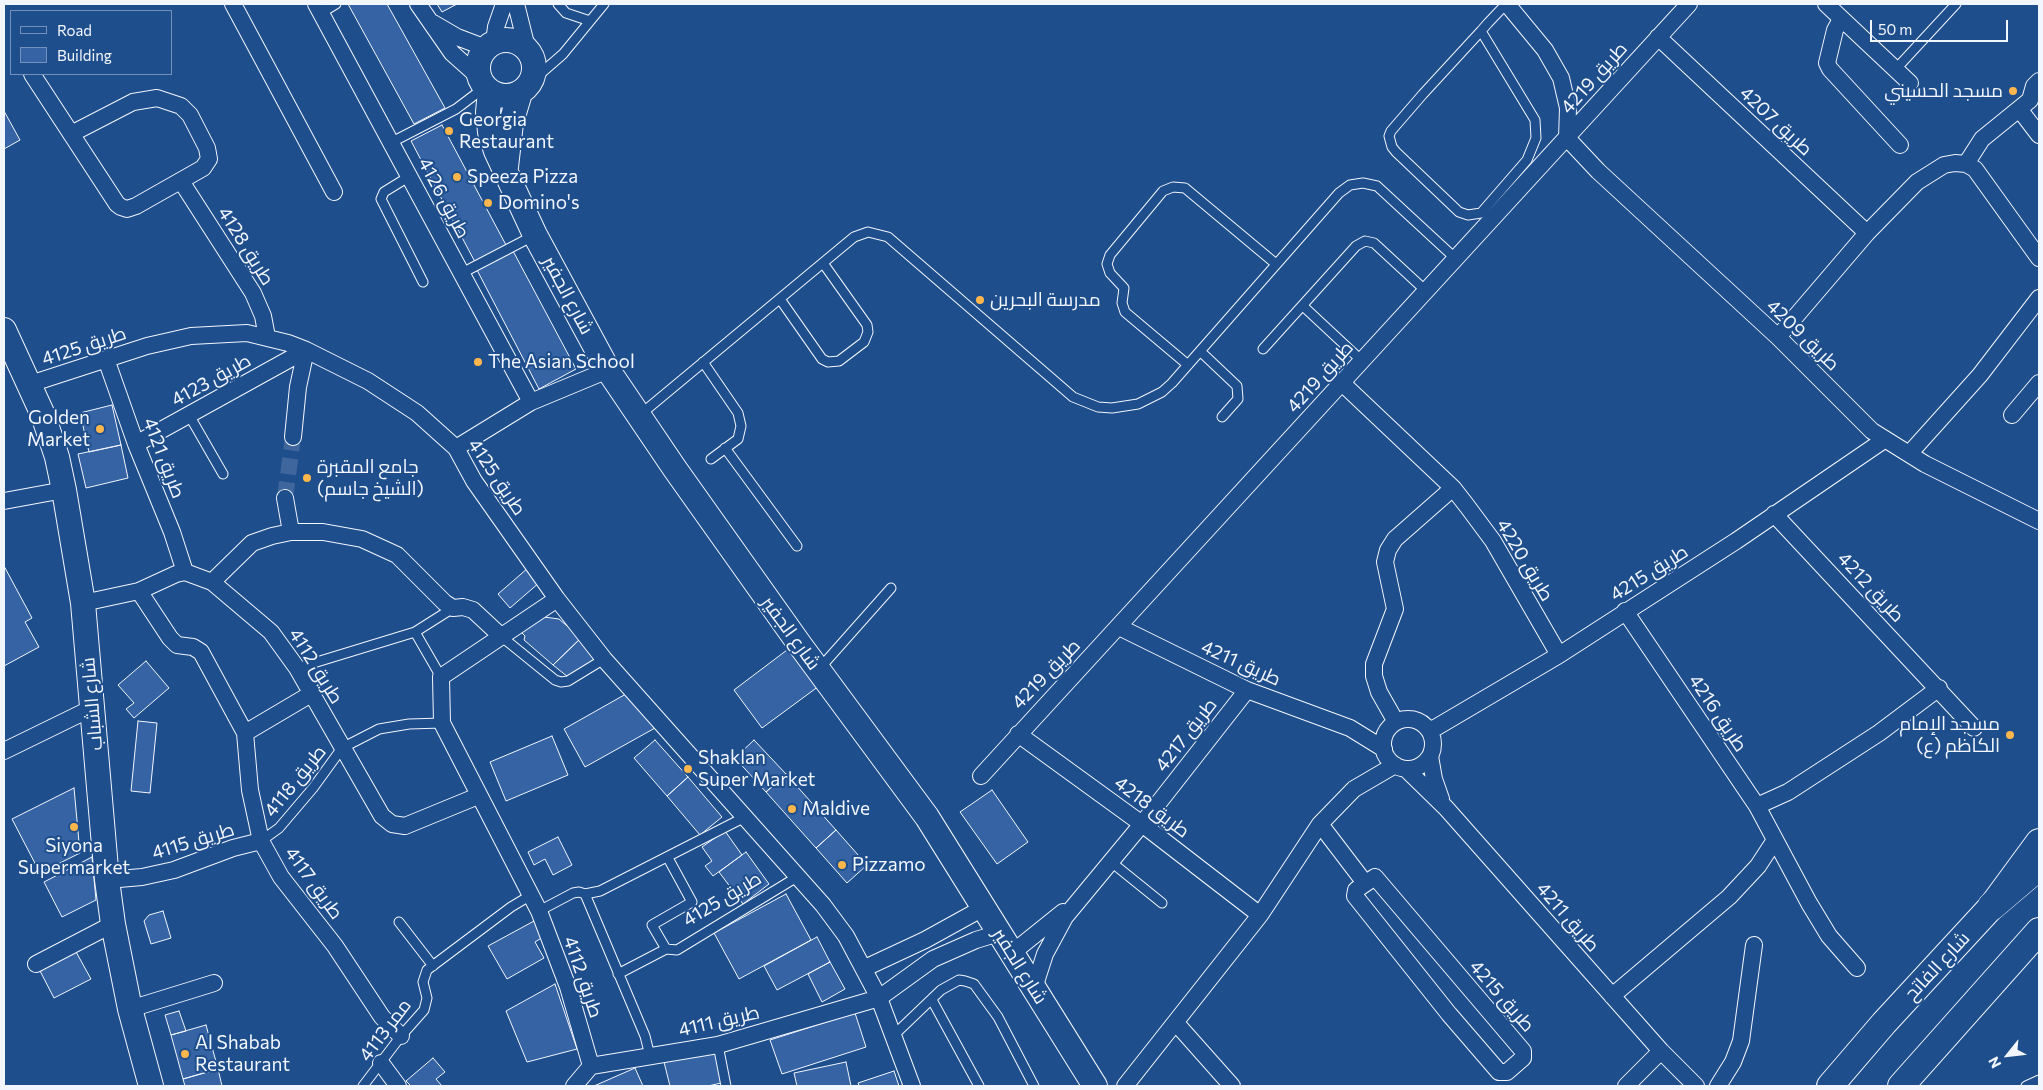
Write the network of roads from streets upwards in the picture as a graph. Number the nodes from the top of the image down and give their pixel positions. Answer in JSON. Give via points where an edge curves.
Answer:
{"nodes":[{"id":1,"x":418,"y":4,"type":"edge"},
{"id":2,"x":504,"y":4,"type":"edge"},
{"id":3,"x":516,"y":4,"type":"edge"},
{"id":4,"x":1506,"y":4,"type":"edge"},
{"id":5,"x":1689,"y":4,"type":"edge"},
{"id":6,"x":1826,"y":4,"type":"edge"},
{"id":7,"x":239,"y":6,"type":"edge"},
{"id":8,"x":318,"y":8,"type":"edge"},
{"id":9,"x":1841,"y":19,"type":"junction"},
{"id":10,"x":431,"y":22,"type":"junction"},
{"id":11,"x":1658,"y":37,"type":"junction"},
{"id":12,"x":490,"y":45,"type":"junction"},
{"id":13,"x":527,"y":48,"type":"junction"},
{"id":14,"x":33,"y":75,"type":"edge"},
{"id":15,"x":2039,"y":81,"type":"edge"},
{"id":16,"x":1910,"y":83,"type":"dead end"},
{"id":17,"x":485,"y":85,"type":"junction"},
{"id":18,"x":526,"y":87,"type":"junction"},
{"id":19,"x":2020,"y":110,"type":"junction"},
{"id":20,"x":71,"y":134,"type":"junction"},
{"id":21,"x":2039,"y":135,"type":"edge"},
{"id":22,"x":1567,"y":138,"type":"junction"},
{"id":23,"x":1900,"y":144,"type":"dead end"},
{"id":24,"x":1966,"y":164,"type":"junction"},
{"id":25,"x":505,"y":169,"type":"junction"},
{"id":26,"x":181,"y":181,"type":"junction"},
{"id":27,"x":334,"y":192,"type":"dead end"},
{"id":28,"x":1867,"y":233,"type":"junction"},
{"id":29,"x":2039,"y":258,"type":"edge"},
{"id":30,"x":2039,"y":298,"type":"edge"},
{"id":31,"x":4,"y":330,"type":"edge"},
{"id":32,"x":267,"y":337,"type":"junction"},
{"id":33,"x":1778,"y":337,"type":"junction"},
{"id":34,"x":306,"y":350,"type":"junction"},
{"id":35,"x":106,"y":359,"type":"junction"},
{"id":36,"x":608,"y":370,"type":"junction"},
{"id":37,"x":1342,"y":383,"type":"junction"},
{"id":38,"x":2039,"y":383,"type":"edge"},
{"id":39,"x":30,"y":384,"type":"junction"},
{"id":40,"x":531,"y":402,"type":"junction"},
{"id":41,"x":2012,"y":415,"type":"dead end"},
{"id":42,"x":293,"y":437,"type":"tunnel mouth"},
{"id":43,"x":1884,"y":440,"type":"junction"},
{"id":44,"x":136,"y":444,"type":"junction"},
{"id":45,"x":456,"y":448,"type":"junction"},
{"id":46,"x":1909,"y":454,"type":"junction"},
{"id":47,"x":1453,"y":488,"type":"junction"},
{"id":48,"x":64,"y":490,"type":"junction"},
{"id":49,"x":285,"y":498,"type":"tunnel mouth"},
{"id":50,"x":4,"y":501,"type":"edge"},
{"id":51,"x":1774,"y":514,"type":"junction"},
{"id":52,"x":2039,"y":521,"type":"edge"},
{"id":53,"x":291,"y":532,"type":"junction"},
{"id":54,"x":185,"y":572,"type":"junction"},
{"id":55,"x":212,"y":582,"type":"junction"},
{"id":56,"x":139,"y":591,"type":"junction"},
{"id":57,"x":557,"y":599,"type":"junction"},
{"id":58,"x":83,"y":602,"type":"junction"},
{"id":59,"x":1625,"y":610,"type":"junction"},
{"id":60,"x":1119,"y":627,"type":"junction"},
{"id":61,"x":502,"y":637,"type":"junction"},
{"id":62,"x":1559,"y":655,"type":"junction"},
{"id":63,"x":1939,"y":688,"type":"junction"},
{"id":64,"x":1247,"y":690,"type":"junction"},
{"id":65,"x":311,"y":694,"type":"junction"},
{"id":66,"x":92,"y":708,"type":"junction"},
{"id":67,"x":1394,"y":724,"type":"junction"},
{"id":68,"x":1350,"y":728,"type":"junction"},
{"id":69,"x":1974,"y":728,"type":"dead end"},
{"id":70,"x":1430,"y":731,"type":"junction"},
{"id":71,"x":245,"y":733,"type":"junction"},
{"id":72,"x":1018,"y":734,"type":"junction"},
{"id":73,"x":1384,"y":749,"type":"junction"},
{"id":74,"x":4,"y":751,"type":"edge"},
{"id":75,"x":1430,"y":756,"type":"junction"},
{"id":76,"x":1401,"y":767,"type":"junction"},
{"id":77,"x":981,"y":776,"type":"dead end"},
{"id":78,"x":478,"y":796,"type":"junction"},
{"id":79,"x":1757,"y":806,"type":"junction"},
{"id":80,"x":1446,"y":808,"type":"junction"},
{"id":81,"x":1142,"y":824,"type":"junction"},
{"id":82,"x":1320,"y":824,"type":"junction"},
{"id":83,"x":1775,"y":840,"type":"junction"},
{"id":84,"x":261,"y":842,"type":"junction"},
{"id":85,"x":2039,"y":842,"type":"edge"},
{"id":86,"x":2039,"y":866,"type":"edge"},
{"id":87,"x":107,"y":880,"type":"junction"},
{"id":88,"x":1365,"y":883,"type":"junction"},
{"id":89,"x":1079,"y":897,"type":"junction"},
{"id":90,"x":1992,"y":906,"type":"junction"},
{"id":91,"x":983,"y":908,"type":"junction"},
{"id":92,"x":1260,"y":915,"type":"junction"},
{"id":93,"x":113,"y":924,"type":"junction"},
{"id":94,"x":2039,"y":931,"type":"edge"},
{"id":95,"x":999,"y":933,"type":"junction"},
{"id":96,"x":925,"y":940,"type":"junction"},
{"id":97,"x":1754,"y":945,"type":"dead end"},
{"id":98,"x":2039,"y":952,"type":"edge"},
{"id":99,"x":1012,"y":953,"type":"junction"},
{"id":100,"x":933,"y":959,"type":"junction"},
{"id":101,"x":36,"y":964,"type":"dead end"},
{"id":102,"x":865,"y":968,"type":"junction"},
{"id":103,"x":1857,"y":968,"type":"dead end"},
{"id":104,"x":2002,"y":974,"type":"junction"},
{"id":105,"x":214,"y":982,"type":"dead end"},
{"id":106,"x":1034,"y":988,"type":"junction"},
{"id":107,"x":1612,"y":996,"type":"junction"},
{"id":108,"x":879,"y":998,"type":"junction"},
{"id":109,"x":130,"y":1008,"type":"junction"},
{"id":110,"x":1176,"y":1023,"type":"junction"},
{"id":111,"x":401,"y":1036,"type":"road end"},
{"id":112,"x":1661,"y":1051,"type":"junction"},
{"id":113,"x":381,"y":1062,"type":"road end"},
{"id":114,"x":591,"y":1066,"type":"junction"},
{"id":115,"x":151,"y":1086,"type":"edge"},
{"id":116,"x":398,"y":1086,"type":"edge"},
{"id":117,"x":574,"y":1086,"type":"edge"},
{"id":118,"x":912,"y":1086,"type":"edge"},
{"id":119,"x":1095,"y":1086,"type":"edge"},
{"id":120,"x":1125,"y":1086,"type":"edge"},
{"id":121,"x":1232,"y":1086,"type":"edge"},
{"id":122,"x":1626,"y":1086,"type":"edge"},
{"id":123,"x":1696,"y":1086,"type":"edge"},
{"id":124,"x":1718,"y":1086,"type":"edge"},
{"id":125,"x":1830,"y":1086,"type":"edge"},
{"id":126,"x":1901,"y":1086,"type":"edge"}],
"edges":[{"from":1,"to":10,"type":"street"},
{"from":2,"to":12,"type":"street"},
{"from":3,"to":13,"type":"street"},
{"from":4,"to":22,"type":"street","via":[[1545,50],[1561,78],[1568,108]]},
{"from":5,"to":11,"type":"street","name":"طريق 4219"},
{"from":6,"to":9,"type":"street"},
{"from":7,"to":27,"type":"street"},
{"from":8,"to":40,"type":"street","name":"طريق 4126"},
{"from":9,"to":16,"type":"street"},
{"from":9,"to":23,"type":"street","via":[[1827,63],[1830,70]]},
{"from":10,"to":12,"type":"street","via":[[457,37]]},
{"from":10,"to":17,"type":"street","via":[[452,53]]},
{"from":11,"to":22,"type":"street","name":"طريق 4219"},
{"from":11,"to":28,"type":"street","name":"طريق 4207"},
{"from":12,"to":13,"type":"street","via":[[511,40]]},
{"from":12,"to":17,"type":"street","via":[[479,58]]},
{"from":13,"to":18,"type":"street","via":[[534,63]]},
{"from":14,"to":20,"type":"street"},
{"from":15,"to":19,"type":"street","via":[[2030,100]]},
{"from":17,"to":18,"type":"street","via":[[505,97]]},
{"from":17,"to":25,"type":"street","name":"شارع الجفير","via":[[490,132]]},
{"from":18,"to":25,"type":"street","name":"شارع الجفير","via":[[511,123]]},
{"from":19,"to":21,"type":"street"},
{"from":19,"to":24,"type":"street","via":[[1982,139]]},
{"from":20,"to":26,"type":"street","via":[[122,207],[132,208]]},
{"from":20,"to":26,"type":"street","via":[[133,102],[157,98],[170,101],[190,115],[209,153],[203,168]]},
{"from":22,"to":33,"type":"street","name":"طريق 4209"},
{"from":22,"to":37,"type":"street","name":"طريق 4219"},
{"from":24,"to":28,"type":"street","via":[[1955,162],[1925,175]]},
{"from":24,"to":29,"type":"street","via":[[1982,177]]},
{"from":25,"to":36,"type":"street","name":"شارع الجفير","via":[[514,193]]},
{"from":26,"to":32,"type":"street","name":"طريق 4128","via":[[250,287],[263,316]]},
{"from":28,"to":33,"type":"street"},
{"from":30,"to":46,"type":"street","via":[[1980,375]]},
{"from":31,"to":39,"type":"street","name":"شارع الشباب"},
{"from":32,"to":34,"type":"street","name":"طريق 4125"},
{"from":32,"to":35,"type":"street","name":"طريق 4125","via":[[247,333],[191,336]]},
{"from":33,"to":43,"type":"street","name":"طريق 4209"},
{"from":34,"to":42,"type":"street"},
{"from":34,"to":44,"type":"street","name":"طريق 4123"},
{"from":34,"to":45,"type":"street","name":"طريق 4125","via":[[368,380],[417,413]]},
{"from":35,"to":39,"type":"street","name":"طريق 4125"},
{"from":35,"to":44,"type":"street","name":"طريق 4121"},
{"from":36,"to":40,"type":"street"},
{"from":36,"to":91,"type":"street","name":"شارع الجفير","via":[[818,670],[927,817]]},
{"from":37,"to":47,"type":"street","name":"طريق 4220"},
{"from":37,"to":60,"type":"street","name":"طريق 4219"},
{"from":38,"to":41,"type":"street"},
{"from":39,"to":48,"type":"street","name":"شارع الشباب","via":[[57,457]]},
{"from":40,"to":45,"type":"street"},
{"from":43,"to":46,"type":"street","name":"طريق 4209"},
{"from":43,"to":51,"type":"street","name":"طريق 4215"},
{"from":44,"to":54,"type":"street","name":"طريق 4121"},
{"from":45,"to":57,"type":"street","name":"طريق 4125","via":[[474,481]]},
{"from":46,"to":52,"type":"street","name":"طريق 4209"},
{"from":47,"to":62,"type":"street","name":"طريق 4220","via":[[1493,541]]},
{"from":47,"to":67,"type":"street","via":[[1395,539],[1385,562],[1395,609],[1374,664],[1374,676]]},
{"from":48,"to":50,"type":"street"},
{"from":48,"to":58,"type":"street","name":"شارع الشباب"},
{"from":49,"to":53,"type":"street"},
{"from":51,"to":59,"type":"street","name":"طريق 4215"},
{"from":51,"to":63,"type":"street","name":"طريق 4212"},
{"from":53,"to":55,"type":"street","via":[[252,543]]},
{"from":53,"to":61,"type":"street","via":[[323,532],[362,539],[397,555],[445,603],[453,608],[473,610]]},
{"from":54,"to":55,"type":"street","name":"طريق 4112"},
{"from":54,"to":56,"type":"street"},
{"from":55,"to":65,"type":"street","name":"طريق 4112","via":[[272,632]]},
{"from":56,"to":58,"type":"street"},
{"from":56,"to":71,"type":"street","name":"طريق 4117","via":[[170,638],[178,645],[201,652]]},
{"from":57,"to":61,"type":"street"},
{"from":57,"to":102,"type":"street","name":"طريق 4125","via":[[604,659],[834,920]]},
{"from":58,"to":66,"type":"street","name":"شارع الشباب"},
{"from":59,"to":62,"type":"street","name":"طريق 4215"},
{"from":59,"to":79,"type":"street","name":"طريق 4216"},
{"from":60,"to":64,"type":"street","name":"طريق 4211"},
{"from":60,"to":72,"type":"street","name":"طريق 4219"},
{"from":61,"to":78,"type":"street","name":"طريق 4112","via":[[441,677],[442,723]]},
{"from":62,"to":70,"type":"street","name":"طريق 4215"},
{"from":63,"to":69,"type":"street","name":"طريق 4212"},
{"from":63,"to":79,"type":"street","via":[[1879,733],[1805,781]]},
{"from":64,"to":68,"type":"street","name":"طريق 4211"},
{"from":64,"to":81,"type":"street","name":"طريق 4217"},
{"from":65,"to":71,"type":"street"},
{"from":65,"to":78,"type":"street","name":"طريق 4112","via":[[382,816],[392,824],[405,826]]},
{"from":66,"to":74,"type":"street"},
{"from":66,"to":87,"type":"street","name":"شارع الشباب"},
{"from":67,"to":68,"type":"street","name":"طريق 4211"},
{"from":67,"to":70,"type":"street","via":[[1411,719]]},
{"from":67,"to":73,"type":"street","via":[[1384,737]]},
{"from":68,"to":73,"type":"street","name":"طريق 4211"},
{"from":70,"to":75,"type":"street","via":[[1433,740]]},
{"from":71,"to":84,"type":"street","name":"طريق 4117","via":[[250,790]]},
{"from":72,"to":77,"type":"street","name":"طريق 4219"},
{"from":72,"to":81,"type":"street","name":"طريق 4218"},
{"from":73,"to":76,"type":"street","via":[[1386,756]]},
{"from":75,"to":76,"type":"street","via":[[1420,766]]},
{"from":75,"to":80,"type":"street","name":"طريق 4211","via":[[1436,788]]},
{"from":76,"to":80,"type":"street","name":"طريق 4211"},
{"from":76,"to":82,"type":"street","via":[[1354,789]]},
{"from":78,"to":114,"type":"street","name":"طريق 4112","via":[[539,911],[568,987]]},
{"from":79,"to":83,"type":"street","name":"طريق 4216"},
{"from":80,"to":107,"type":"street","name":"طريق 4211"},
{"from":81,"to":89,"type":"street","name":"طريق 4217"},
{"from":81,"to":92,"type":"street","name":"طريق 4218"},
{"from":82,"to":88,"type":"street"},
{"from":82,"to":92,"type":"street"},
{"from":83,"to":103,"type":"street","name":"طريق 4216","via":[[1829,936]]},
{"from":83,"to":107,"type":"street","via":[[1758,866],[1729,897]]},
{"from":84,"to":87,"type":"street","name":"طريق 4115","via":[[233,848],[174,870]]},
{"from":84,"to":111,"type":"street","name":"طريق 4117","via":[[280,877],[335,946],[382,1017]]},
{"from":85,"to":90,"type":"main road","name":"شارع الفاتح"},
{"from":86,"to":90,"type":"highway"},
{"from":87,"to":93,"type":"street","name":"شارع الشباب"},
{"from":88,"to":88,"type":"street","name":"طريق 4215","via":[[1356,890],[1355,896],[1499,1072],[1507,1072],[1523,1058],[1521,1048],[1378,878]]},
{"from":89,"to":99,"type":"street","name":"طريق 4217"},
{"from":89,"to":106,"type":"street","name":"طريق 4217","via":[[1053,938]]},
{"from":90,"to":125,"type":"main road","name":"شارع الفاتح"},
{"from":91,"to":95,"type":"street","name":"شارع الجفير"},
{"from":91,"to":96,"type":"street"},
{"from":92,"to":110,"type":"street"},
{"from":93,"to":101,"type":"street"},
{"from":93,"to":109,"type":"street","name":"شارع الشباب"},
{"from":94,"to":104,"type":"main road"},
{"from":95,"to":99,"type":"street","name":"شارع الجفير"},
{"from":95,"to":100,"type":"street","name":"طريق 4111"},
{"from":96,"to":100,"type":"street"},
{"from":96,"to":102,"type":"street"},
{"from":97,"to":124,"type":"street","via":[[1741,1041]]},
{"from":98,"to":104,"type":"main road"},
{"from":99,"to":106,"type":"street","name":"شارع الجفير"},
{"from":100,"to":108,"type":"street","name":"طريق 4111"},
{"from":102,"to":108,"type":"street"},
{"from":104,"to":126,"type":"main road"},
{"from":105,"to":109,"type":"street"},
{"from":106,"to":119,"type":"street","name":"شارع الجفير"},
{"from":107,"to":112,"type":"street","name":"طريق 4211"},
{"from":108,"to":114,"type":"street","name":"طريق 4111","via":[[718,1045]]},
{"from":108,"to":118,"type":"street"},
{"from":109,"to":115,"type":"street","name":"شارع الشباب"},
{"from":110,"to":120,"type":"street"},
{"from":110,"to":121,"type":"street"},
{"from":112,"to":122,"type":"street"},
{"from":112,"to":123,"type":"street","name":"طريق 4211"},
{"from":113,"to":116,"type":"street"},
{"from":114,"to":117,"type":"street"}]}
